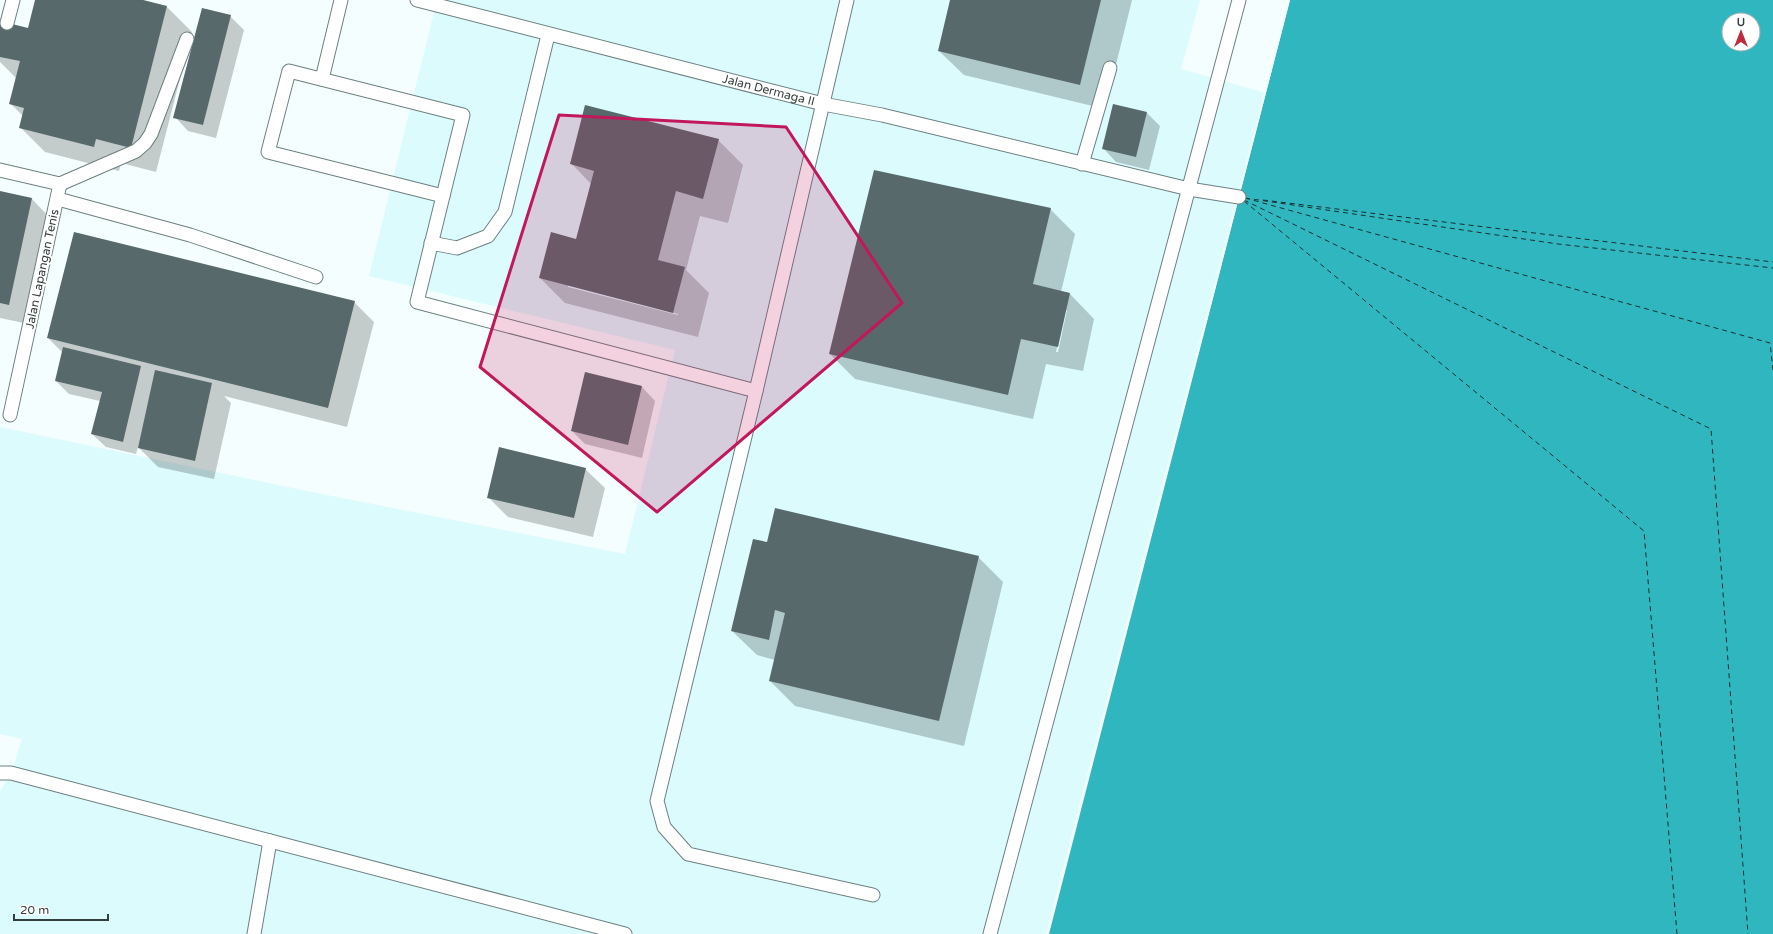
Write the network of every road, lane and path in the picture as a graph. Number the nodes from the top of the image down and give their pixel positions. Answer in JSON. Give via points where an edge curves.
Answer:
{"nodes":[{"id":1,"x":13,"y":0,"type":"edge"},
{"id":2,"x":341,"y":0,"type":"edge"},
{"id":3,"x":417,"y":0,"type":"edge"},
{"id":4,"x":847,"y":0,"type":"edge"},
{"id":5,"x":1239,"y":0,"type":"edge"},
{"id":6,"x":459,"y":5,"type":"edge"},
{"id":7,"x":7,"y":23,"type":"dead end"},
{"id":8,"x":548,"y":35,"type":"junction"},
{"id":9,"x":187,"y":39,"type":"dead end"},
{"id":10,"x":1110,"y":68,"type":"dead end"},
{"id":11,"x":322,"y":79,"type":"junction"},
{"id":12,"x":823,"y":104,"type":"junction"},
{"id":13,"x":1082,"y":164,"type":"junction"},
{"id":14,"x":0,"y":170,"type":"edge"},
{"id":15,"x":60,"y":184,"type":"junction"},
{"id":16,"x":1189,"y":189,"type":"junction"},
{"id":17,"x":443,"y":196,"type":"junction"},
{"id":18,"x":1238,"y":197,"type":"dead end"},
{"id":19,"x":58,"y":199,"type":"junction"},
{"id":20,"x":431,"y":243,"type":"junction"},
{"id":21,"x":316,"y":277,"type":"dead end"},
{"id":22,"x":756,"y":391,"type":"junction"},
{"id":23,"x":10,"y":415,"type":"dead end"},
{"id":24,"x":5,"y":773,"type":"edge"},
{"id":25,"x":270,"y":841,"type":"junction"},
{"id":26,"x":873,"y":895,"type":"dead end"},
{"id":27,"x":254,"y":934,"type":"edge"},
{"id":28,"x":625,"y":934,"type":"edge"},
{"id":29,"x":990,"y":934,"type":"edge"}],
"edges":[{"from":1,"to":7,"type":"lane"},
{"from":2,"to":11,"type":"lane"},
{"from":3,"to":6,"type":"lane","name":"Jalan Dermaga II"},
{"from":4,"to":12,"type":"lane"},
{"from":5,"to":16,"type":"lane"},
{"from":6,"to":8,"type":"lane","name":"Jalan Dermaga II"},
{"from":8,"to":12,"type":"lane","name":"Jalan Dermaga II"},
{"from":8,"to":20,"type":"lane","via":[[505,212],[488,236],[457,248]]},
{"from":9,"to":15,"type":"lane","via":[[151,134],[145,143],[136,151]]},
{"from":10,"to":13,"type":"lane"},
{"from":11,"to":17,"type":"lane","via":[[463,115]]},
{"from":11,"to":17,"type":"lane","via":[[289,71],[268,152]]},
{"from":12,"to":13,"type":"lane","name":"Jalan Dermaga II","via":[[882,115]]},
{"from":12,"to":22,"type":"lane"},
{"from":13,"to":16,"type":"lane","name":"Jalan Dermaga II"},
{"from":14,"to":15,"type":"lane"},
{"from":15,"to":19,"type":"lane","name":"Jalan Lapangan Tenis"},
{"from":16,"to":18,"type":"lane","name":"Jalan Dermaga II"},
{"from":16,"to":29,"type":"lane"},
{"from":17,"to":20,"type":"lane"},
{"from":19,"to":21,"type":"lane","via":[[190,235]]},
{"from":19,"to":23,"type":"lane","name":"Jalan Lapangan Tenis"},
{"from":20,"to":22,"type":"lane","via":[[417,302]]},
{"from":22,"to":26,"type":"lane","via":[[657,801],[664,827],[688,854]]},
{"from":24,"to":25,"type":"lane"},
{"from":25,"to":27,"type":"lane"},
{"from":25,"to":28,"type":"lane"}]}
